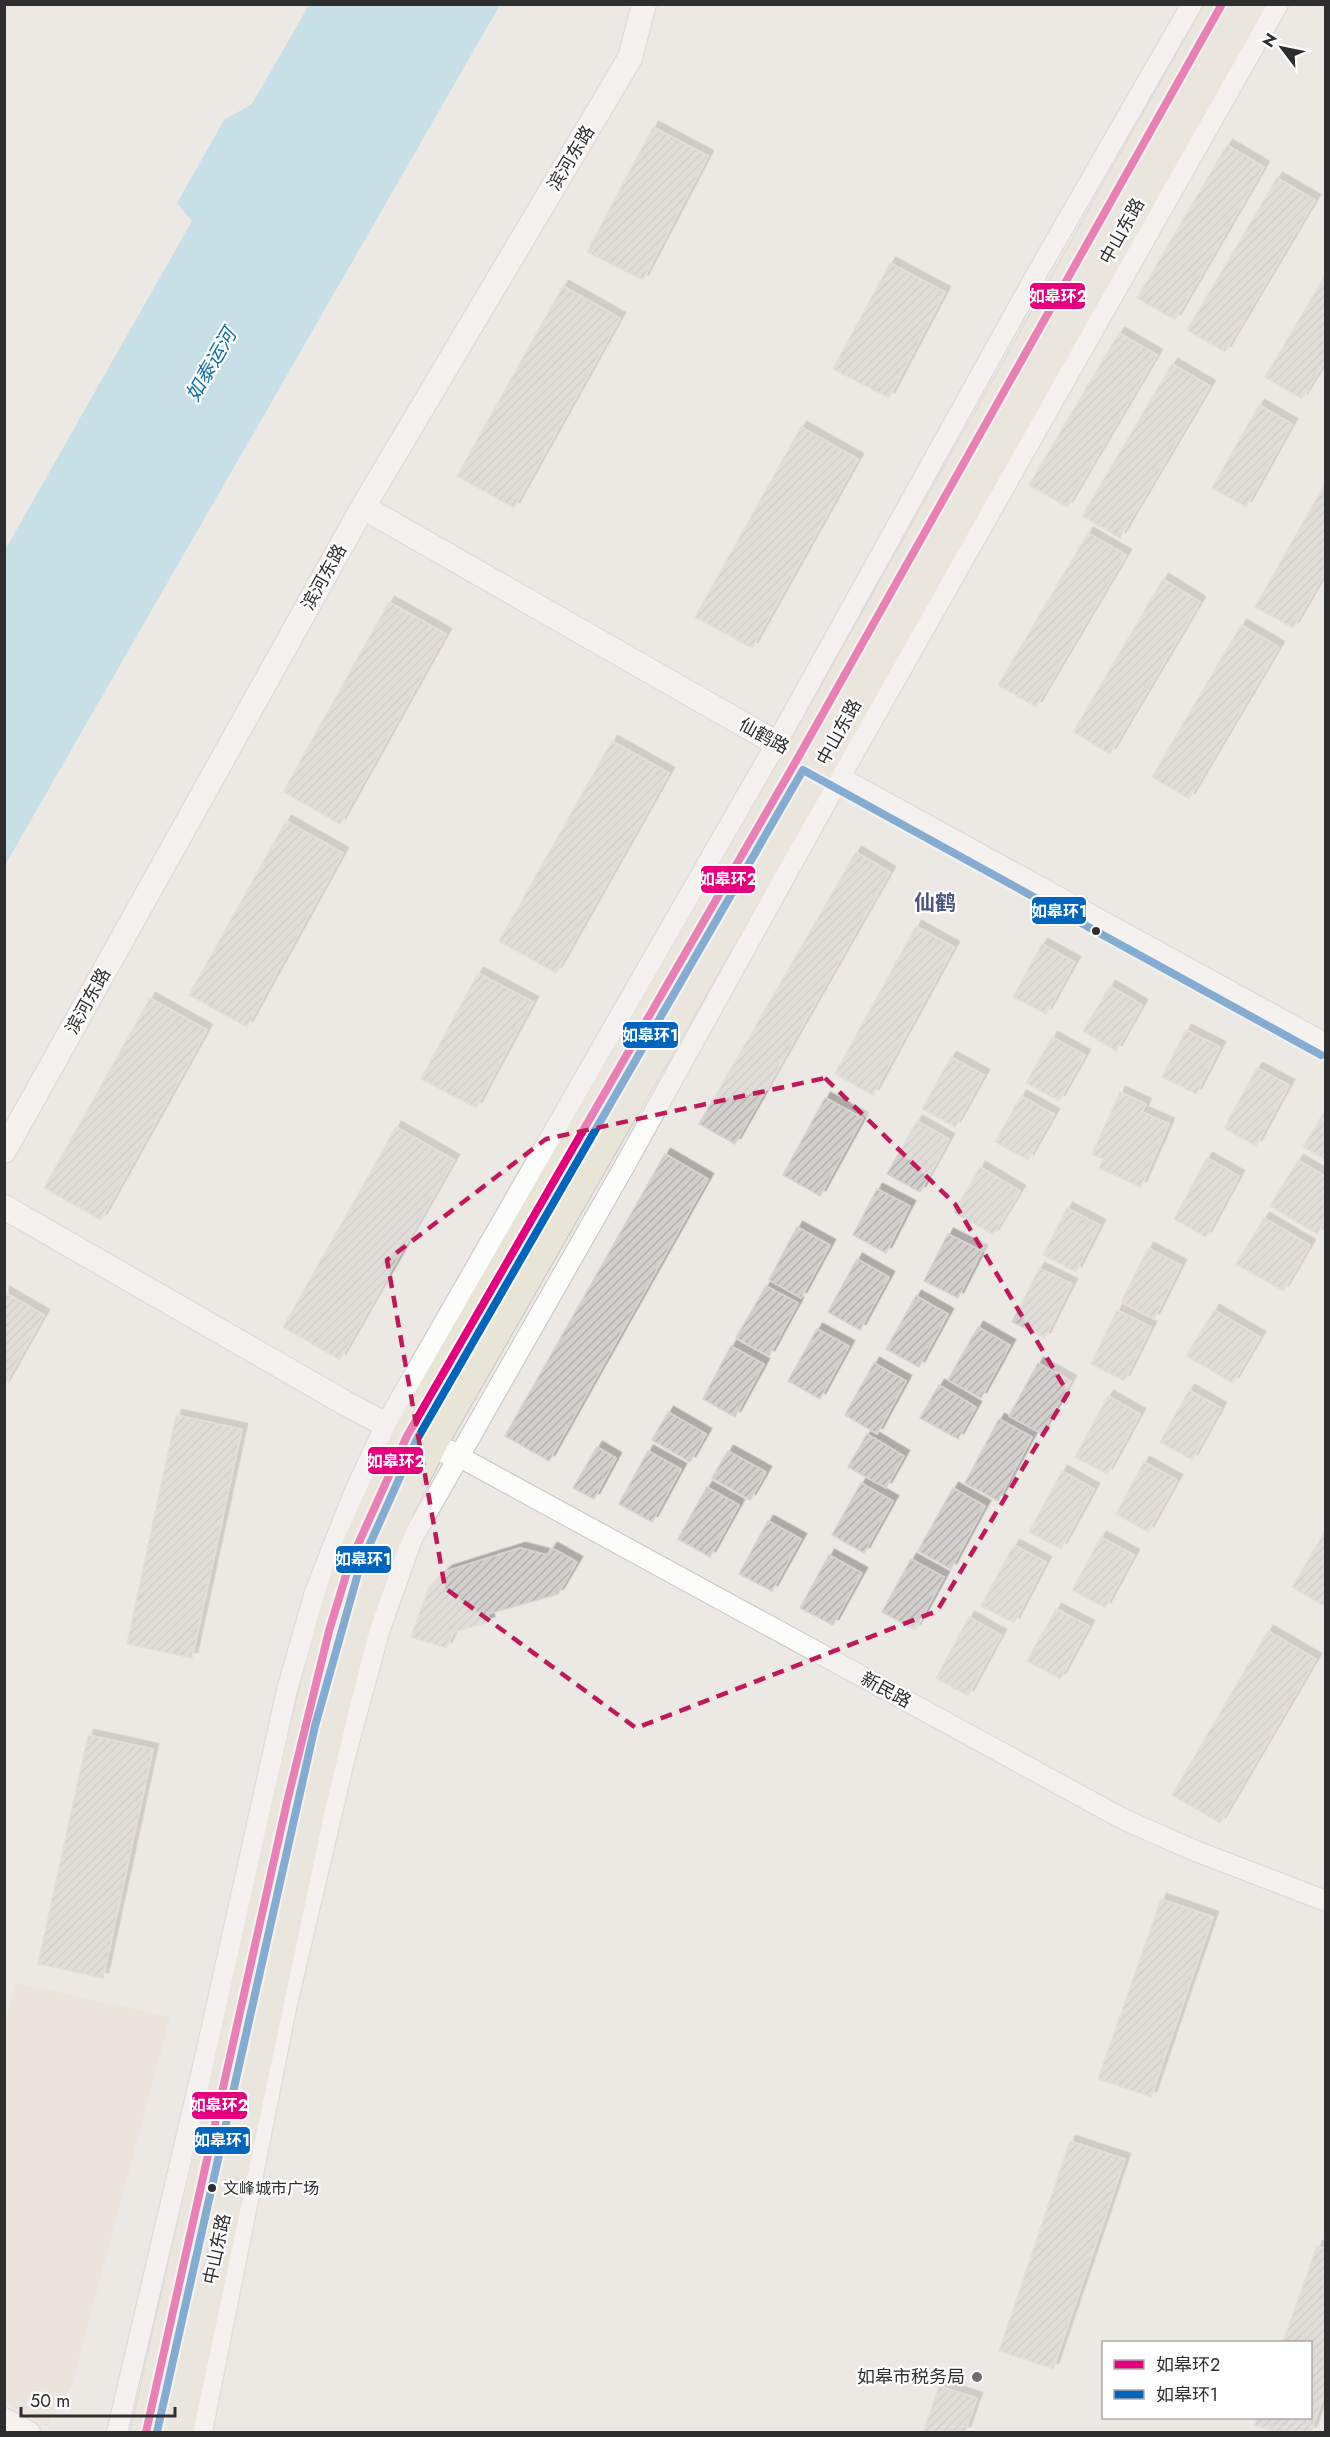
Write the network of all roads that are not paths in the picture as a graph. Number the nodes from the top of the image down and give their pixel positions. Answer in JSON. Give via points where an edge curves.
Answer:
{"nodes":[{"id":1,"x":644,"y":4,"type":"edge"},
{"id":2,"x":1192,"y":4,"type":"edge"},
{"id":3,"x":1222,"y":4,"type":"edge"},
{"id":4,"x":1250,"y":4,"type":"edge"},
{"id":5,"x":1278,"y":4,"type":"edge"},
{"id":6,"x":363,"y":507,"type":"junction"},
{"id":7,"x":808,"y":761,"type":"junction"},
{"id":8,"x":1326,"y":1046,"type":"edge"},
{"id":9,"x":4,"y":1151,"type":"edge"},
{"id":10,"x":4,"y":1207,"type":"edge"},
{"id":11,"x":421,"y":1440,"type":"junction"},
{"id":12,"x":1326,"y":1900,"type":"edge"},
{"id":13,"x":4,"y":2418,"type":"edge"},
{"id":14,"x":30,"y":2433,"type":"edge"},
{"id":15,"x":117,"y":2433,"type":"edge"},
{"id":16,"x":146,"y":2433,"type":"edge"},
{"id":17,"x":178,"y":2433,"type":"edge"},
{"id":18,"x":202,"y":2433,"type":"edge"}],
"edges":[{"from":1,"to":6,"type":"street","name":"滨河东路","via":[[630,58]]},
{"from":2,"to":7,"type":"street","via":[[1040,268]]},
{"from":3,"to":7,"type":"main road","name":"中山东路"},
{"from":4,"to":7,"type":"main road","name":"中山东路"},
{"from":5,"to":7,"type":"street"},
{"from":6,"to":7,"type":"street","name":"仙鹤路"},
{"from":6,"to":9,"type":"street","name":"滨河东路"},
{"from":7,"to":8,"type":"street","name":"仙鹤路"},
{"from":7,"to":11,"type":"main road","name":"中山东路"},
{"from":7,"to":11,"type":"street"},
{"from":10,"to":11,"type":"street","via":[[335,1397]]},
{"from":11,"to":12,"type":"street","name":"新民路","via":[[1123,1819]]},
{"from":11,"to":15,"type":"street","via":[[354,1493],[315,1592],[287,1690]]},
{"from":11,"to":16,"type":"main road","name":"中山东路","via":[[350,1562],[329,1631],[289,1791]]},
{"from":11,"to":17,"type":"main road","name":"中山东路","via":[[356,1626],[308,1816]]},
{"from":11,"to":18,"type":"street","via":[[412,1539],[379,1632],[346,1753],[287,2004]]},
{"from":13,"to":14,"type":"street"}]}
